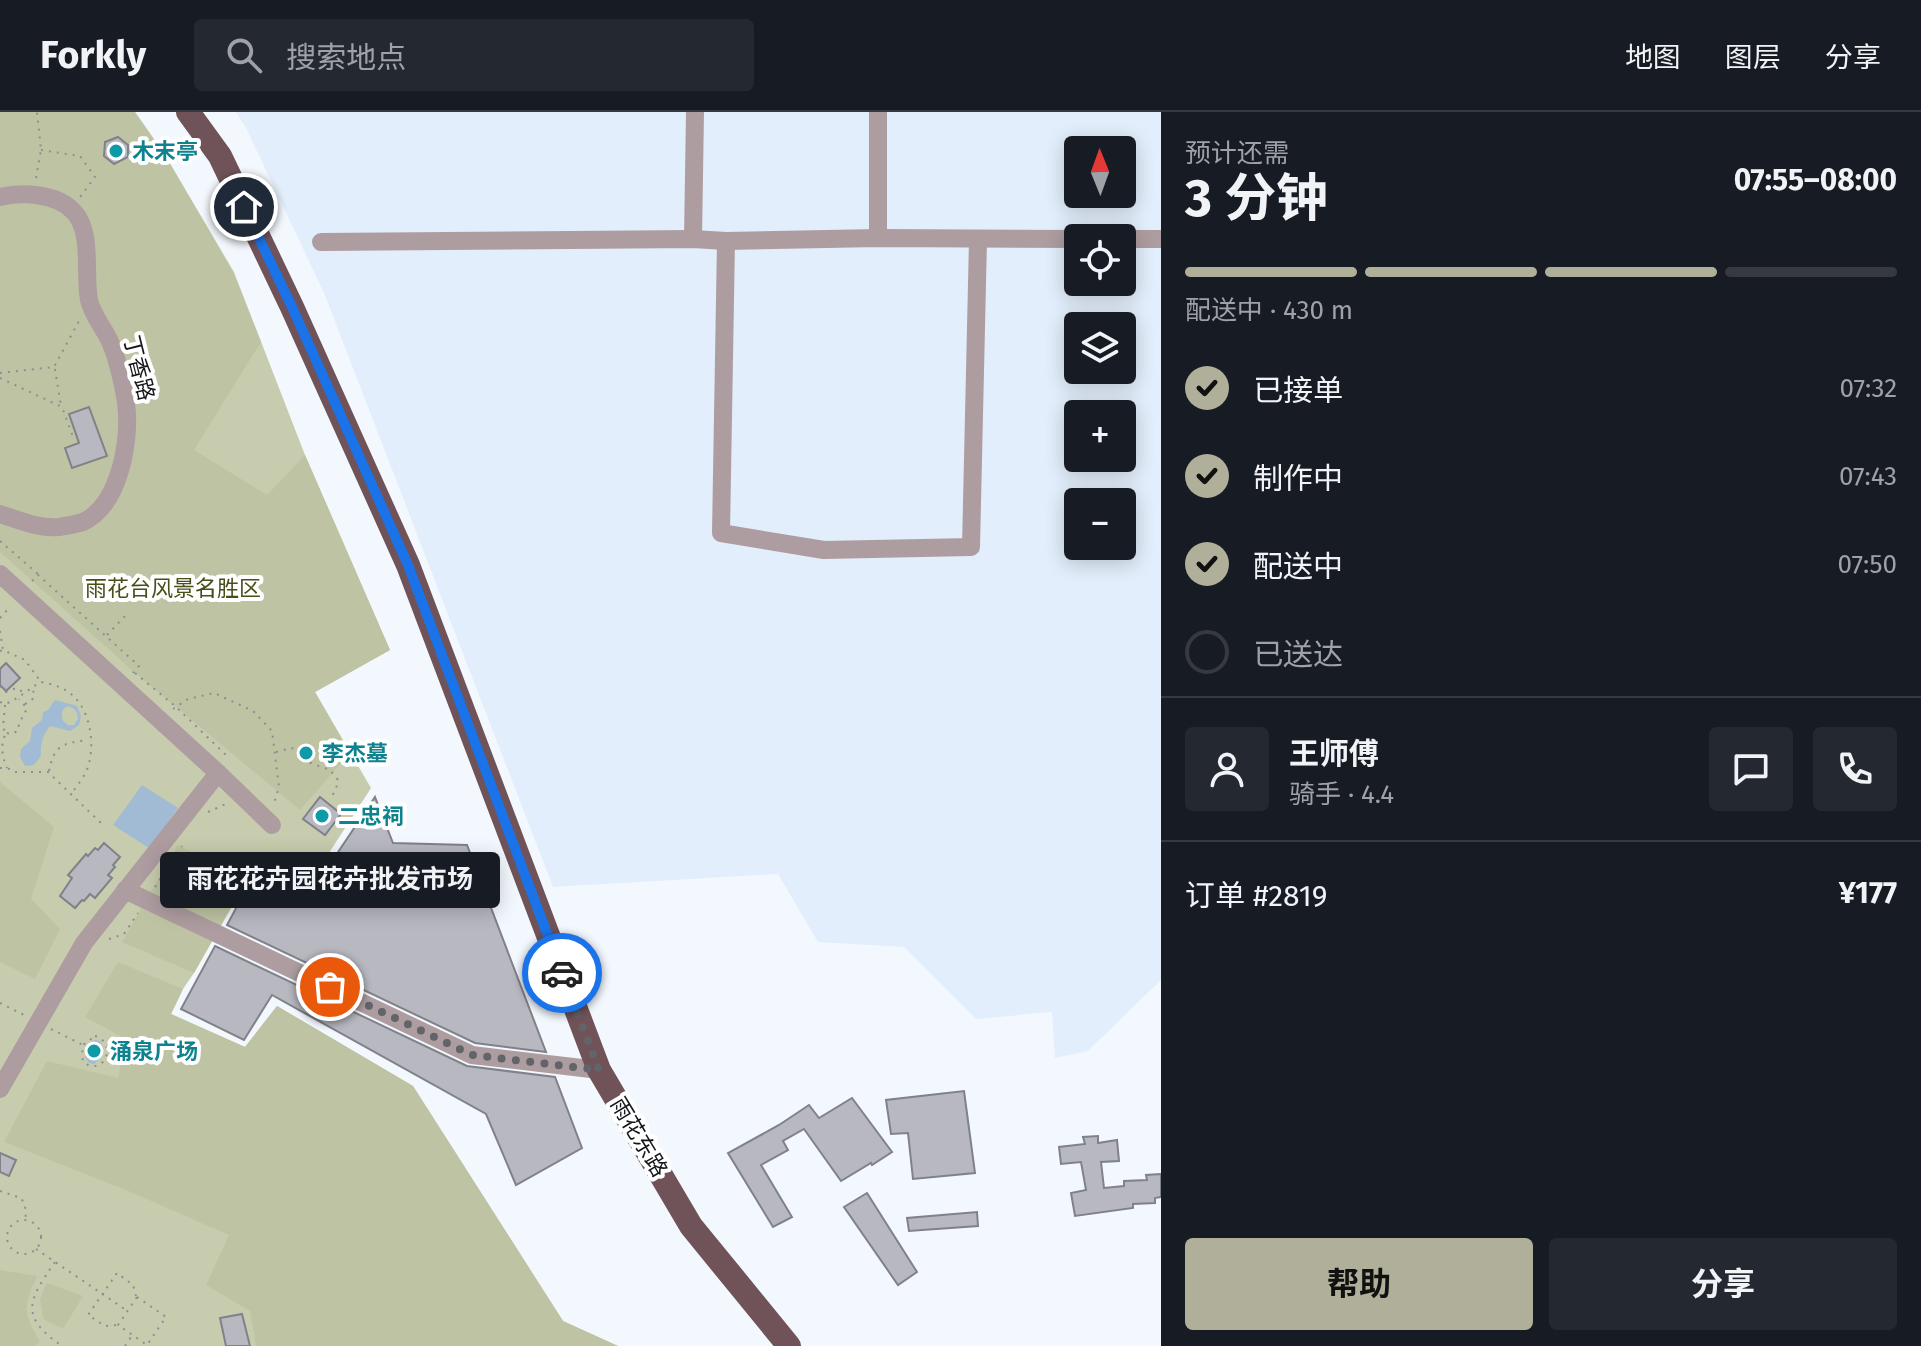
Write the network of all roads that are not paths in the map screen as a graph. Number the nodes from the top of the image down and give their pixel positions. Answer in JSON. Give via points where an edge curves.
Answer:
{"nodes":[{"id":1,"x":188,"y":112,"type":"edge"},
{"id":2,"x":695,"y":112,"type":"edge"},
{"id":3,"x":878,"y":112,"type":"edge"},
{"id":4,"x":0,"y":197,"type":"edge"},
{"id":5,"x":878,"y":238,"type":"junction"},
{"id":6,"x":693,"y":239,"type":"junction"},
{"id":7,"x":1064,"y":239,"type":"edge"},
{"id":8,"x":1136,"y":239,"type":"edge"},
{"id":9,"x":1161,"y":239,"type":"edge"},
{"id":10,"x":978,"y":240,"type":"junction"},
{"id":11,"x":726,"y":241,"type":"junction"},
{"id":12,"x":321,"y":242,"type":"dead end"},
{"id":13,"x":0,"y":514,"type":"edge"},
{"id":14,"x":0,"y":574,"type":"edge"},
{"id":15,"x":218,"y":773,"type":"junction"},
{"id":16,"x":268,"y":821,"type":"road end"},
{"id":17,"x":125,"y":890,"type":"junction"},
{"id":18,"x":599,"y":1070,"type":"junction"},
{"id":19,"x":1,"y":1085,"type":"edge"},
{"id":20,"x":789,"y":1346,"type":"edge"}],
"edges":[{"from":1,"to":18,"type":"main road","name":"雨花东路","via":[[220,156],[408,565]]},
{"from":2,"to":6,"type":"street"},
{"from":3,"to":5,"type":"street"},
{"from":4,"to":13,"type":"street","name":"丁香路","via":[[34,194],[57,200],[81,221],[89,303],[111,345],[126,404],[118,480],[104,505],[83,522],[56,527]]},
{"from":5,"to":10,"type":"street"},
{"from":5,"to":11,"type":"street"},
{"from":6,"to":11,"type":"street"},
{"from":6,"to":12,"type":"street"},
{"from":7,"to":10,"type":"street"},
{"from":8,"to":9,"type":"street"},
{"from":10,"to":11,"type":"street","via":[[971,547],[824,550],[721,533]]},
{"from":14,"to":15,"type":"street","via":[[128,679],[163,723]]},
{"from":15,"to":16,"type":"street"},
{"from":15,"to":17,"type":"street"},
{"from":17,"to":18,"type":"street","via":[[472,1055]]},
{"from":17,"to":19,"type":"street","via":[[84,943]]},
{"from":18,"to":20,"type":"main road","name":"雨花东路","via":[[691,1226]]}]}
